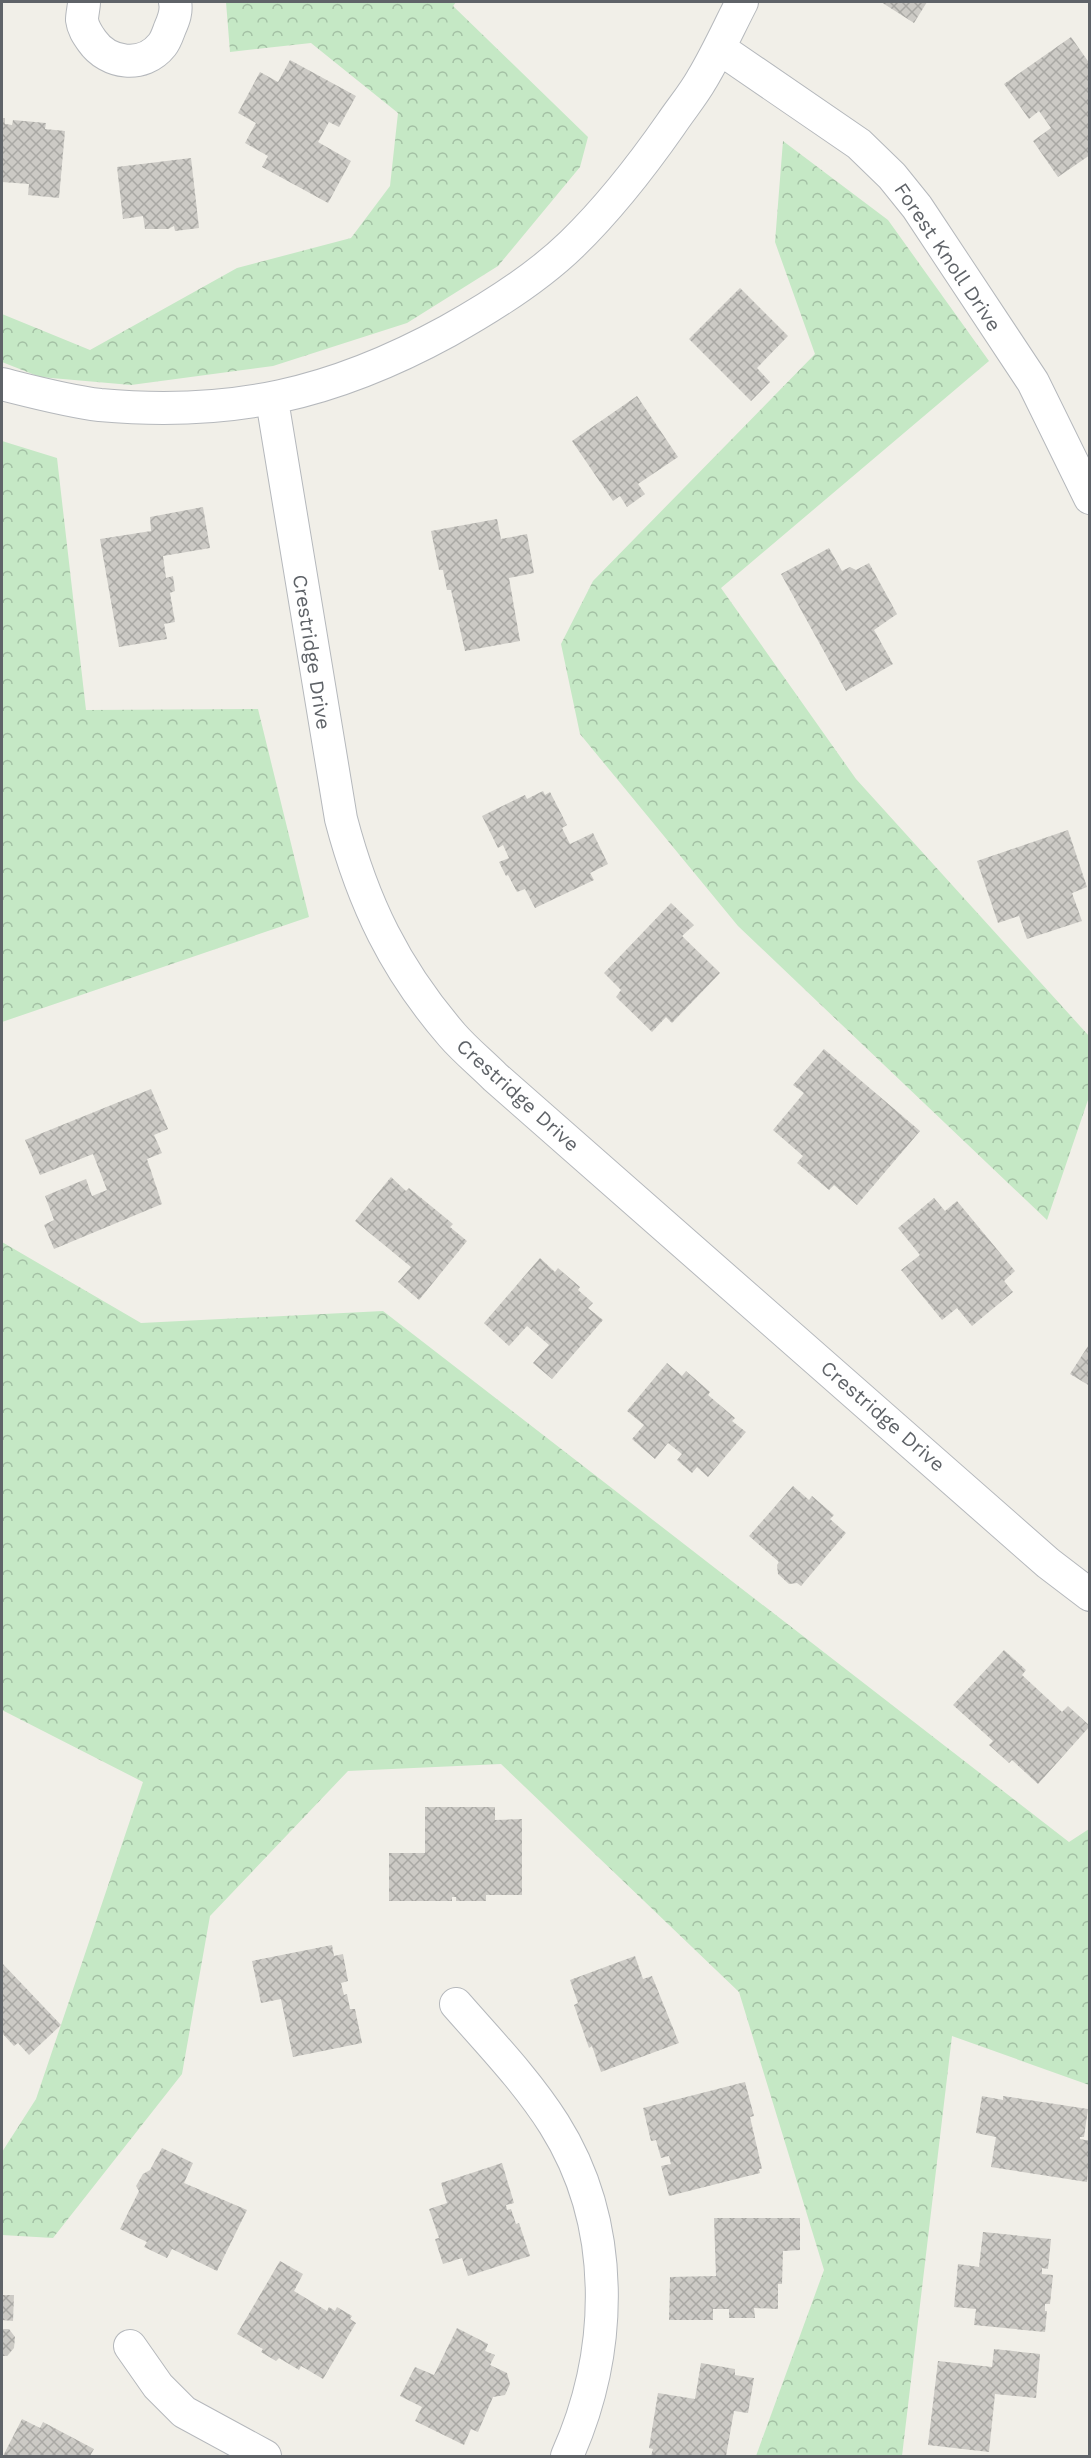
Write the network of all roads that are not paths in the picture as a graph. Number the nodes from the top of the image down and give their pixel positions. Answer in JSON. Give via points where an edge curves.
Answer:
{"nodes":[{"id":1,"x":84,"y":2,"type":"edge"},
{"id":2,"x":175,"y":2,"type":"edge"},
{"id":3,"x":742,"y":2,"type":"edge"},
{"id":4,"x":718,"y":48,"type":"junction"},
{"id":5,"x":2,"y":384,"type":"edge"},
{"id":6,"x":272,"y":400,"type":"junction"},
{"id":7,"x":1089,"y":498,"type":"edge"},
{"id":8,"x":1089,"y":1595,"type":"edge"},
{"id":9,"x":456,"y":2004,"type":"dead end"},
{"id":10,"x":130,"y":2346,"type":"dead end"},
{"id":11,"x":265,"y":2457,"type":"edge"},
{"id":12,"x":567,"y":2457,"type":"edge"}],
"edges":[{"from":1,"to":2,"type":"street","via":[[82,21],[98,50],[107,57],[128,62],[153,54],[163,44],[174,21]]},
{"from":3,"to":4,"type":"street"},
{"from":4,"to":6,"type":"street","via":[[702,80],[636,173],[571,245],[529,279],[476,315],[411,351],[354,376]]},
{"from":4,"to":7,"type":"street","name":"Forest Knoll Drive","via":[[859,144],[892,176],[917,207],[1033,382]]},
{"from":5,"to":6,"type":"street","via":[[100,405],[175,408]]},
{"from":6,"to":8,"type":"street","name":"Crestridge Drive","via":[[341,819],[353,867],[371,910],[421,996],[495,1077]]},
{"from":9,"to":12,"type":"street","via":[[527,2085],[555,2125],[576,2165],[590,2206],[601,2254],[600,2351],[591,2392]]},
{"from":10,"to":11,"type":"street","via":[[158,2386],[184,2412]]}]}
